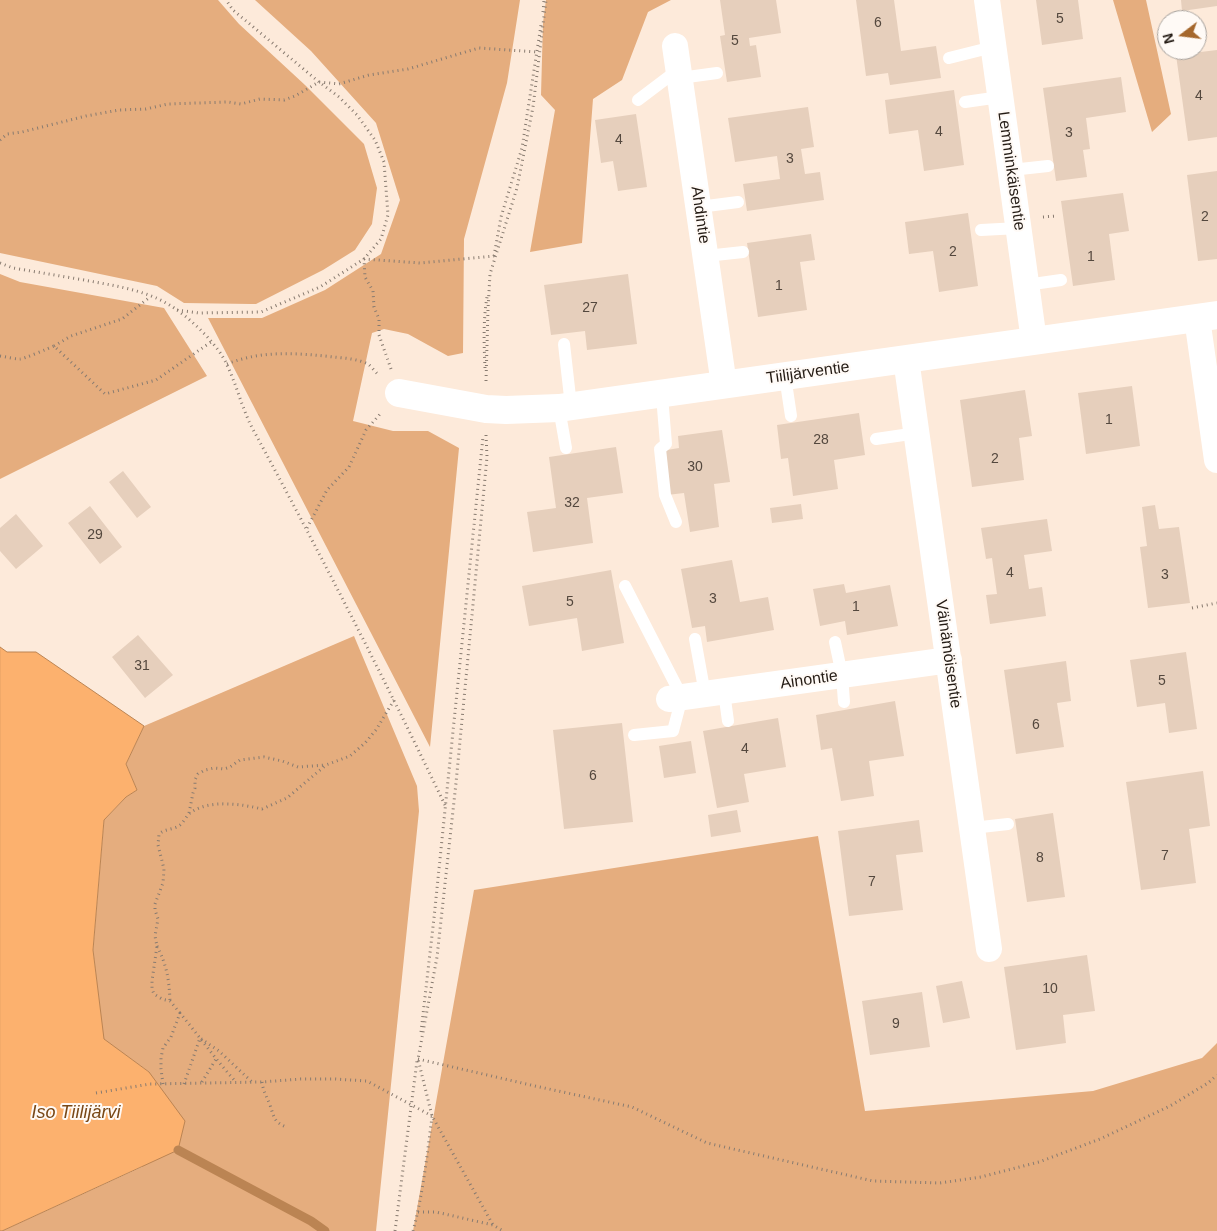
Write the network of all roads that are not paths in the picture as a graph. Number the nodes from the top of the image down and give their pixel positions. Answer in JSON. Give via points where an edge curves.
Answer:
{"nodes":[{"id":1,"x":987,"y":0,"type":"edge"},
{"id":2,"x":993,"y":47,"type":"junction"},
{"id":3,"x":949,"y":58,"type":"dead end"},
{"id":4,"x":678,"y":64,"type":"junction"},
{"id":5,"x":717,"y":73,"type":"dead end"},
{"id":6,"x":1000,"y":97,"type":"junction"},
{"id":7,"x":638,"y":100,"type":"dead end"},
{"id":8,"x":965,"y":102,"type":"dead end"},
{"id":9,"x":1048,"y":166,"type":"dead end"},
{"id":10,"x":1011,"y":170,"type":"junction"},
{"id":11,"x":738,"y":202,"type":"dead end"},
{"id":12,"x":699,"y":207,"type":"junction"},
{"id":13,"x":1019,"y":228,"type":"junction"},
{"id":14,"x":981,"y":230,"type":"dead end"},
{"id":15,"x":743,"y":252,"type":"dead end"},
{"id":16,"x":706,"y":256,"type":"junction"},
{"id":17,"x":1061,"y":280,"type":"dead end"},
{"id":18,"x":1026,"y":285,"type":"junction"},
{"id":19,"x":1207,"y":317,"type":"edge"},
{"id":20,"x":1034,"y":341,"type":"junction"},
{"id":21,"x":564,"y":344,"type":"dead end"},
{"id":22,"x":906,"y":359,"type":"junction"},
{"id":23,"x":785,"y":376,"type":"junction"},
{"id":24,"x":724,"y":384,"type":"junction"},
{"id":25,"x":399,"y":393,"type":"road end"},
{"id":26,"x":660,"y":393,"type":"junction"},
{"id":27,"x":565,"y":407,"type":"junction"},
{"id":28,"x":791,"y":416,"type":"dead end"},
{"id":29,"x":917,"y":434,"type":"junction"},
{"id":30,"x":876,"y":440,"type":"dead end"},
{"id":31,"x":566,"y":448,"type":"dead end"},
{"id":32,"x":1217,"y":460,"type":"edge"},
{"id":33,"x":676,"y":522,"type":"dead end"},
{"id":34,"x":626,"y":586,"type":"dead end"},
{"id":35,"x":696,"y":639,"type":"dead end"},
{"id":36,"x":835,"y":642,"type":"dead end"},
{"id":37,"x":949,"y":660,"type":"junction"},
{"id":38,"x":842,"y":675,"type":"junction"},
{"id":39,"x":695,"y":696,"type":"junction"},
{"id":40,"x":844,"y":702,"type":"dead end"},
{"id":41,"x":728,"y":721,"type":"dead end"},
{"id":42,"x":634,"y":735,"type":"dead end"},
{"id":43,"x":1008,"y":824,"type":"dead end"},
{"id":44,"x":972,"y":828,"type":"junction"},
{"id":45,"x":989,"y":949,"type":"dead end"}],
"edges":[{"from":1,"to":2,"type":"street","name":"Lemminkäisentie"},
{"from":2,"to":3,"type":"lane"},
{"from":2,"to":6,"type":"street","name":"Lemminkäisentie"},
{"from":4,"to":5,"type":"lane"},
{"from":4,"to":7,"type":"lane"},
{"from":4,"to":12,"type":"street","name":"Ahdintie"},
{"from":6,"to":8,"type":"lane"},
{"from":6,"to":10,"type":"street","name":"Lemminkäisentie"},
{"from":9,"to":10,"type":"lane"},
{"from":10,"to":13,"type":"street","name":"Lemminkäisentie"},
{"from":11,"to":12,"type":"lane"},
{"from":12,"to":16,"type":"street","name":"Ahdintie"},
{"from":13,"to":14,"type":"lane"},
{"from":13,"to":18,"type":"street","name":"Lemminkäisentie"},
{"from":15,"to":16,"type":"lane"},
{"from":16,"to":24,"type":"street","name":"Ahdintie"},
{"from":17,"to":18,"type":"lane"},
{"from":18,"to":20,"type":"street","name":"Lemminkäisentie"},
{"from":19,"to":20,"type":"street","name":"Tiilijärventie"},
{"from":19,"to":32,"type":"street"},
{"from":20,"to":22,"type":"street","name":"Tiilijärventie"},
{"from":21,"to":27,"type":"lane"},
{"from":22,"to":23,"type":"street","name":"Tiilijärventie"},
{"from":22,"to":29,"type":"street","name":"Väinämöisentie"},
{"from":23,"to":24,"type":"street","name":"Tiilijärventie"},
{"from":23,"to":28,"type":"lane"},
{"from":24,"to":26,"type":"street","name":"Tiilijärventie"},
{"from":25,"to":27,"type":"street","name":"Tiilijärventie","via":[[486,409]]},
{"from":26,"to":27,"type":"street","name":"Tiilijärventie"},
{"from":26,"to":33,"type":"lane","via":[[666,444],[660,449],[665,495]]},
{"from":27,"to":31,"type":"lane"},
{"from":29,"to":30,"type":"lane"},
{"from":29,"to":37,"type":"street","name":"Väinämöisentie"},
{"from":34,"to":39,"type":"lane"},
{"from":35,"to":39,"type":"lane"},
{"from":36,"to":38,"type":"lane"},
{"from":37,"to":38,"type":"street","name":"Ainontie"},
{"from":37,"to":44,"type":"street","name":"Väinämöisentie"},
{"from":38,"to":39,"type":"street","name":"Ainontie"},
{"from":38,"to":40,"type":"lane"},
{"from":39,"to":41,"type":"lane"},
{"from":39,"to":42,"type":"lane","via":[[673,731]]},
{"from":43,"to":44,"type":"lane"},
{"from":44,"to":45,"type":"street","name":"Väinämöisentie"}]}
